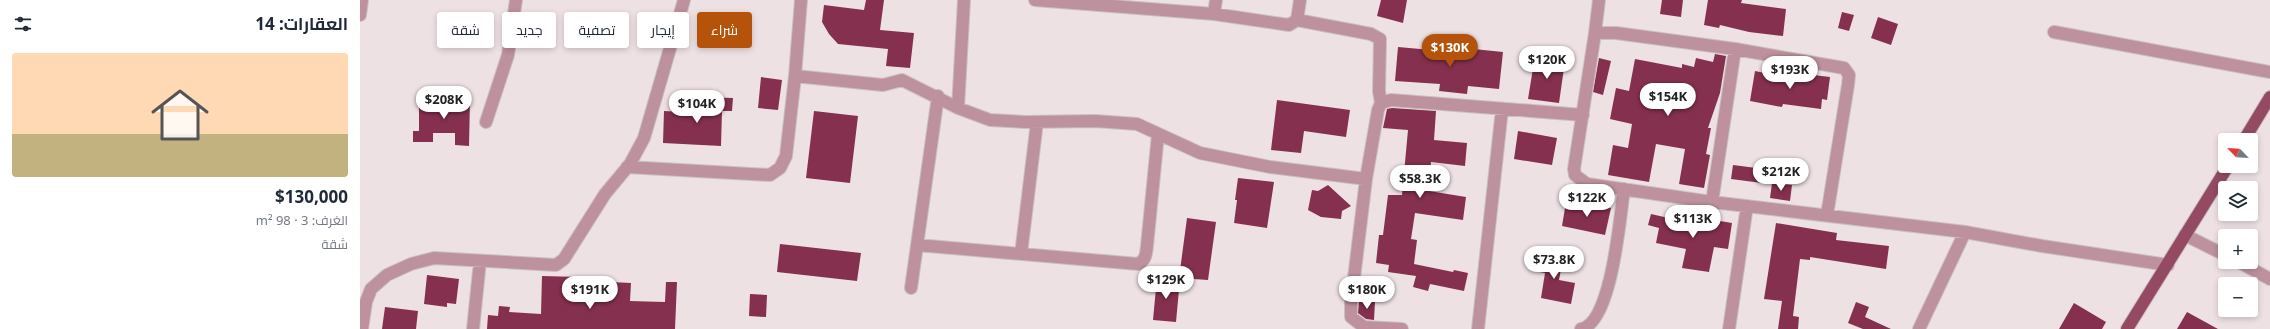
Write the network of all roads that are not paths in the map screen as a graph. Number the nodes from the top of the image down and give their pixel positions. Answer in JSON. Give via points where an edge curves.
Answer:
{"nodes":[{"id":1,"x":362,"y":0,"type":"edge"},
{"id":2,"x":516,"y":0,"type":"edge"},
{"id":3,"x":684,"y":0,"type":"edge"},
{"id":4,"x":801,"y":0,"type":"edge"},
{"id":5,"x":964,"y":0,"type":"edge"},
{"id":6,"x":1035,"y":0,"type":"edge"},
{"id":7,"x":1216,"y":0,"type":"edge"},
{"id":8,"x":1300,"y":0,"type":"edge"},
{"id":9,"x":1599,"y":0,"type":"edge"},
{"id":10,"x":1214,"y":14,"type":"junction"},
{"id":11,"x":360,"y":15,"type":"edge"},
{"id":12,"x":1297,"y":20,"type":"junction"},
{"id":13,"x":2054,"y":32,"type":"dead end"},
{"id":14,"x":1595,"y":33,"type":"junction"},
{"id":15,"x":1735,"y":49,"type":"junction"},
{"id":16,"x":2270,"y":72,"type":"edge"},
{"id":17,"x":795,"y":76,"type":"junction"},
{"id":18,"x":938,"y":96,"type":"junction"},
{"id":19,"x":2270,"y":97,"type":"edge"},
{"id":20,"x":1381,"y":103,"type":"junction"},
{"id":21,"x":958,"y":108,"type":"junction"},
{"id":22,"x":1502,"y":109,"type":"junction"},
{"id":23,"x":1583,"y":115,"type":"junction"},
{"id":24,"x":486,"y":122,"type":"dead end"},
{"id":25,"x":1037,"y":122,"type":"junction"},
{"id":26,"x":2248,"y":133,"type":"edge"},
{"id":27,"x":1158,"y":134,"type":"junction"},
{"id":28,"x":627,"y":167,"type":"junction"},
{"id":29,"x":2224,"y":173,"type":"edge"},
{"id":30,"x":1366,"y":179,"type":"junction"},
{"id":31,"x":1624,"y":189,"type":"junction"},
{"id":32,"x":1712,"y":202,"type":"junction"},
{"id":33,"x":1747,"y":206,"type":"junction"},
{"id":34,"x":1827,"y":215,"type":"junction"},
{"id":35,"x":1965,"y":232,"type":"junction"},
{"id":36,"x":2185,"y":236,"type":"junction"},
{"id":37,"x":917,"y":245,"type":"junction"},
{"id":38,"x":2218,"y":252,"type":"edge"},
{"id":39,"x":1021,"y":254,"type":"junction"},
{"id":40,"x":480,"y":261,"type":"junction"},
{"id":41,"x":2168,"y":265,"type":"junction"},
{"id":42,"x":2252,"y":269,"type":"edge"},
{"id":43,"x":2270,"y":279,"type":"edge"},
{"id":44,"x":911,"y":288,"type":"dead end"},
{"id":45,"x":1363,"y":328,"type":"edge"},
{"id":46,"x":362,"y":329,"type":"edge"},
{"id":47,"x":473,"y":329,"type":"edge"},
{"id":48,"x":1402,"y":329,"type":"edge"},
{"id":49,"x":1478,"y":329,"type":"edge"},
{"id":50,"x":1581,"y":329,"type":"edge"},
{"id":51,"x":1729,"y":329,"type":"edge"},
{"id":52,"x":1919,"y":329,"type":"edge"},
{"id":53,"x":2127,"y":329,"type":"edge"}],
"edges":[{"from":1,"to":11,"type":"street"},
{"from":2,"to":24,"type":"street","via":[[508,55]]},
{"from":3,"to":28,"type":"street","via":[[644,138]]},
{"from":4,"to":17,"type":"street"},
{"from":5,"to":21,"type":"street"},
{"from":6,"to":10,"type":"street"},
{"from":7,"to":10,"type":"street"},
{"from":8,"to":12,"type":"street"},
{"from":9,"to":14,"type":"street"},
{"from":10,"to":12,"type":"street","via":[[1289,25]]},
{"from":12,"to":20,"type":"street","via":[[1371,34],[1380,39]]},
{"from":13,"to":16,"type":"street"},
{"from":14,"to":15,"type":"street","via":[[1616,33]]},
{"from":14,"to":23,"type":"street"},
{"from":15,"to":32,"type":"street"},
{"from":15,"to":34,"type":"street","via":[[1832,64],[1848,71],[1848,85]]},
{"from":17,"to":18,"type":"street","via":[[882,84],[902,80]]},
{"from":17,"to":28,"type":"street","via":[[786,156],[780,168],[770,175]]},
{"from":18,"to":21,"type":"street"},
{"from":18,"to":37,"type":"street"},
{"from":19,"to":26,"type":"main road"},
{"from":20,"to":22,"type":"street","via":[[1391,100]]},
{"from":20,"to":30,"type":"street"},
{"from":21,"to":25,"type":"street","via":[[990,120]]},
{"from":22,"to":23,"type":"street"},
{"from":22,"to":49,"type":"street"},
{"from":23,"to":31,"type":"street","via":[[1575,175],[1587,184]]},
{"from":25,"to":27,"type":"street","via":[[1117,122],[1137,124]]},
{"from":25,"to":39,"type":"street"},
{"from":27,"to":30,"type":"street","via":[[1200,153],[1270,167]]},
{"from":27,"to":39,"type":"street","via":[[1146,251],[1141,262],[1138,264]]},
{"from":28,"to":40,"type":"street","via":[[605,194],[564,259],[556,264]]},
{"from":29,"to":36,"type":"main road"},
{"from":30,"to":45,"type":"street","via":[[1351,303],[1351,318]]},
{"from":31,"to":32,"type":"street"},
{"from":31,"to":50,"type":"street","via":[[1610,286],[1597,315]]},
{"from":32,"to":33,"type":"street"},
{"from":33,"to":34,"type":"street"},
{"from":33,"to":51,"type":"street"},
{"from":34,"to":35,"type":"street"},
{"from":35,"to":41,"type":"street","via":[[2050,248]]},
{"from":35,"to":52,"type":"street"},
{"from":36,"to":38,"type":"street"},
{"from":36,"to":41,"type":"main road"},
{"from":37,"to":39,"type":"street"},
{"from":37,"to":44,"type":"street"},
{"from":40,"to":46,"type":"street","via":[[434,258],[411,264],[387,275],[371,289],[366,302]]},
{"from":40,"to":47,"type":"street"},
{"from":41,"to":53,"type":"main road"},
{"from":42,"to":43,"type":"street"},
{"from":45,"to":48,"type":"street"}]}
